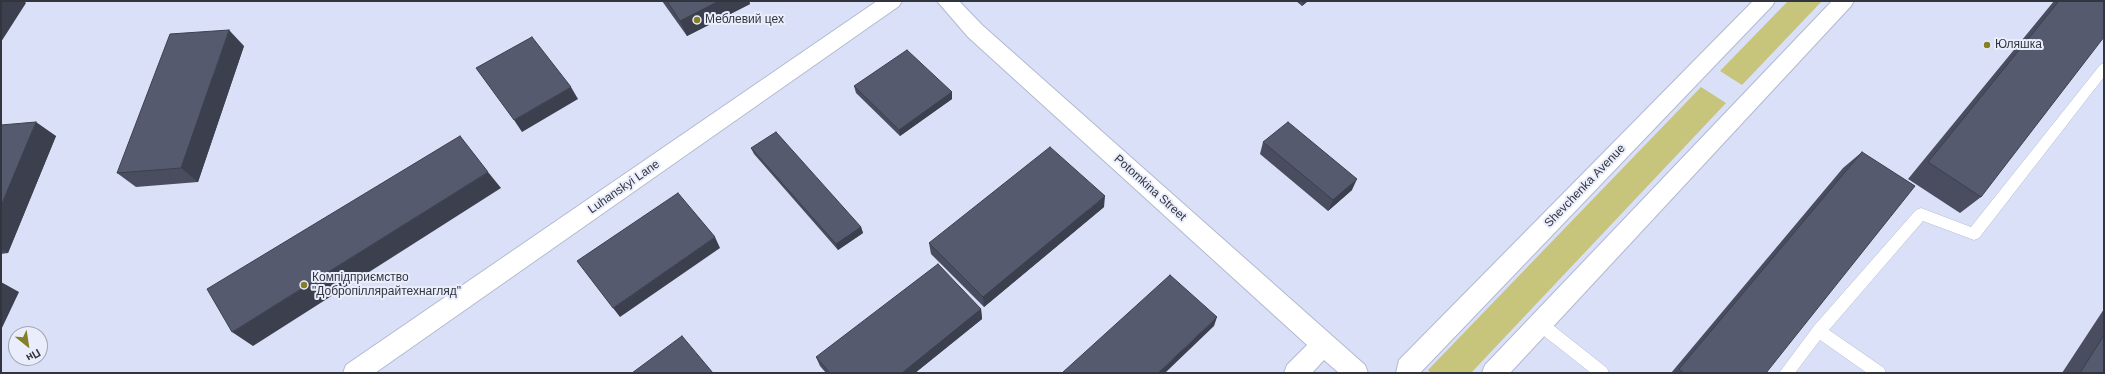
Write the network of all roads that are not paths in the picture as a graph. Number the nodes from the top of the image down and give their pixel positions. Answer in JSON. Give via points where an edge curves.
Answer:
{"nodes":[{"id":1,"x":892,"y":1,"type":"edge"},
{"id":2,"x":947,"y":1,"type":"edge"},
{"id":3,"x":1765,"y":1,"type":"edge"},
{"id":4,"x":1844,"y":1,"type":"edge"},
{"id":5,"x":2104,"y":68,"type":"edge"},
{"id":6,"x":1540,"y":324,"type":"junction"},
{"id":7,"x":1818,"y":331,"type":"junction"},
{"id":8,"x":1324,"y":344,"type":"junction"},
{"id":9,"x":355,"y":373,"type":"edge"},
{"id":10,"x":1296,"y":373,"type":"edge"},
{"id":11,"x":1356,"y":373,"type":"edge"},
{"id":12,"x":1408,"y":373,"type":"edge"},
{"id":13,"x":1494,"y":373,"type":"edge"},
{"id":14,"x":1602,"y":373,"type":"edge"},
{"id":15,"x":1786,"y":373,"type":"edge"},
{"id":16,"x":1878,"y":373,"type":"edge"}],
"edges":[{"from":1,"to":9,"type":"street","name":"Luhanskyi Lane"},
{"from":2,"to":8,"type":"street","name":"Potomkina Street","via":[[975,31]]},
{"from":3,"to":12,"type":"street","name":"Shevchenka Avenue","via":[[1408,368]]},
{"from":4,"to":6,"type":"street"},
{"from":5,"to":7,"type":"lane","via":[[1974,234],[1921,214]]},
{"from":6,"to":13,"type":"street"},
{"from":6,"to":14,"type":"lane"},
{"from":7,"to":15,"type":"lane"},
{"from":7,"to":16,"type":"lane"},
{"from":8,"to":10,"type":"street"},
{"from":8,"to":11,"type":"street","name":"Potomkina Street"}]}
